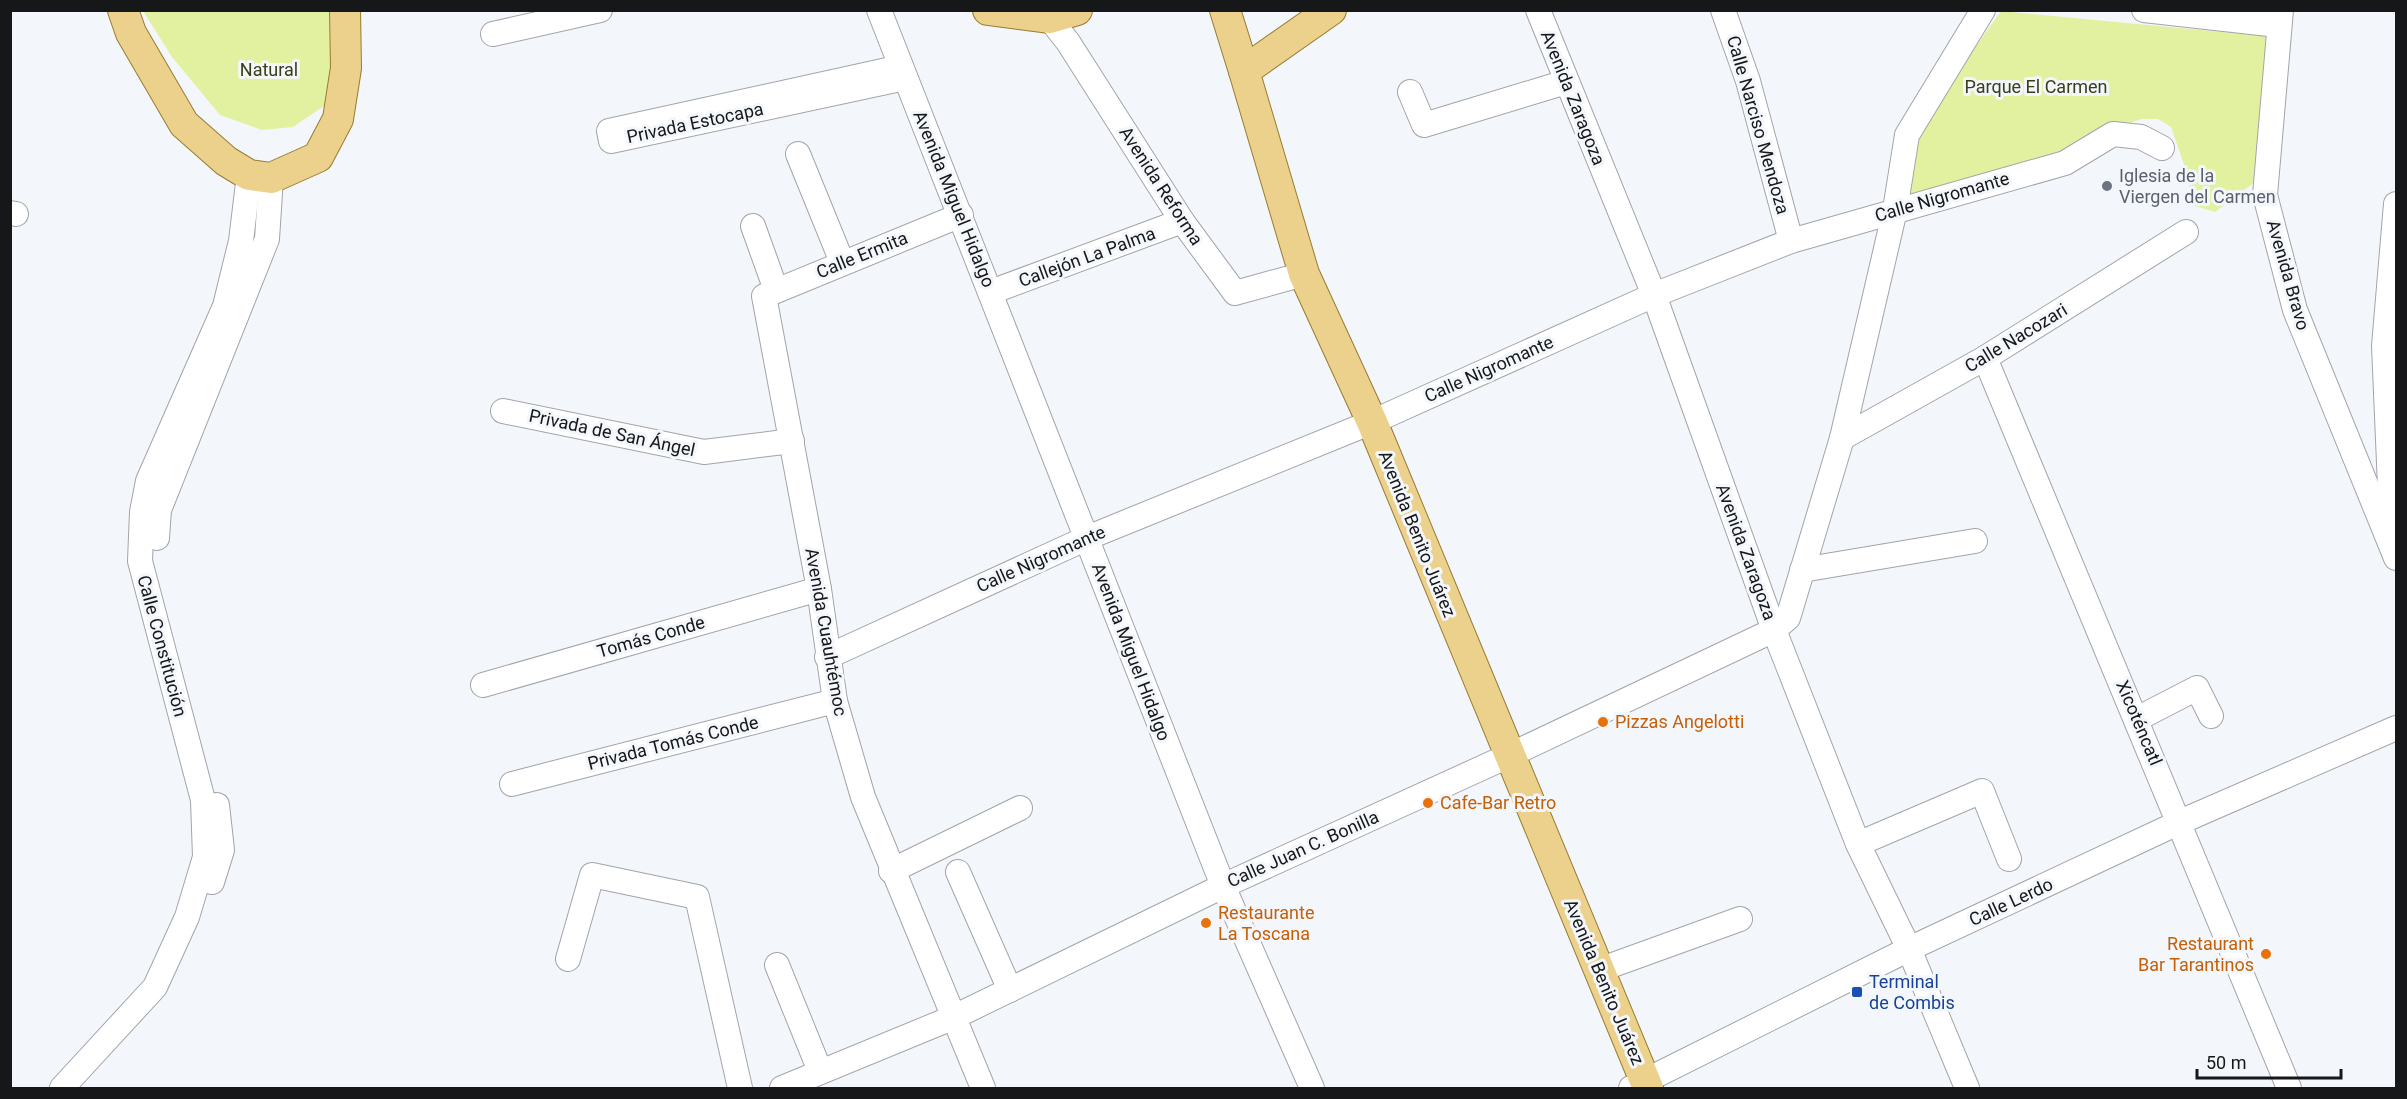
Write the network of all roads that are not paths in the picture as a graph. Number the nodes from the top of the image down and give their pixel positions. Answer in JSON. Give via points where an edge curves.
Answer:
{"nodes":[{"id":1,"x":123,"y":10,"type":"edge"},
{"id":2,"x":345,"y":10,"type":"edge"},
{"id":3,"x":600,"y":10,"type":"edge"},
{"id":4,"x":879,"y":10,"type":"edge"},
{"id":5,"x":988,"y":10,"type":"edge"},
{"id":6,"x":1225,"y":10,"type":"edge"},
{"id":7,"x":1331,"y":10,"type":"edge"},
{"id":8,"x":1538,"y":10,"type":"edge"},
{"id":9,"x":1723,"y":10,"type":"edge"},
{"id":10,"x":1983,"y":10,"type":"edge"},
{"id":11,"x":2144,"y":10,"type":"edge"},
{"id":12,"x":1045,"y":14,"type":"edge"},
{"id":13,"x":2279,"y":18,"type":"edge"},
{"id":14,"x":493,"y":34,"type":"dead end"},
{"id":15,"x":1244,"y":70,"type":"junction"},
{"id":16,"x":903,"y":73,"type":"junction"},
{"id":17,"x":1566,"y":82,"type":"junction"},
{"id":18,"x":1410,"y":92,"type":"dead end"},
{"id":19,"x":2163,"y":148,"type":"dead end"},
{"id":20,"x":798,"y":154,"type":"dead end"},
{"id":21,"x":260,"y":177,"type":"junction"},
{"id":22,"x":2397,"y":204,"type":"edge"},
{"id":23,"x":1895,"y":210,"type":"junction"},
{"id":24,"x":961,"y":215,"type":"junction"},
{"id":25,"x":1182,"y":221,"type":"junction"},
{"id":26,"x":753,"y":226,"type":"dead end"},
{"id":27,"x":2186,"y":232,"type":"dead end"},
{"id":28,"x":1791,"y":241,"type":"junction"},
{"id":29,"x":842,"y":262,"type":"junction"},
{"id":30,"x":1304,"y":274,"type":"junction"},
{"id":31,"x":991,"y":292,"type":"junction"},
{"id":32,"x":770,"y":293,"type":"junction"},
{"id":33,"x":1654,"y":295,"type":"junction"},
{"id":34,"x":2390,"y":342,"type":"edge"},
{"id":35,"x":1985,"y":358,"type":"junction"},
{"id":36,"x":503,"y":411,"type":"dead end"},
{"id":37,"x":1372,"y":422,"type":"junction"},
{"id":38,"x":1842,"y":438,"type":"junction"},
{"id":39,"x":792,"y":441,"type":"junction"},
{"id":40,"x":1087,"y":538,"type":"junction"},
{"id":41,"x":1976,"y":541,"type":"dead end"},
{"id":42,"x":2395,"y":554,"type":"edge"},
{"id":43,"x":1802,"y":570,"type":"junction"},
{"id":44,"x":819,"y":589,"type":"junction"},
{"id":45,"x":1781,"y":624,"type":"junction"},
{"id":46,"x":827,"y":657,"type":"junction"},
{"id":47,"x":483,"y":686,"type":"dead end"},
{"id":48,"x":835,"y":701,"type":"junction"},
{"id":49,"x":2211,"y":716,"type":"dead end"},
{"id":50,"x":2137,"y":719,"type":"junction"},
{"id":51,"x":2397,"y":728,"type":"edge"},
{"id":52,"x":1508,"y":756,"type":"junction"},
{"id":53,"x":512,"y":784,"type":"dead end"},
{"id":54,"x":1020,"y":808,"type":"dead end"},
{"id":55,"x":2180,"y":822,"type":"junction"},
{"id":56,"x":1858,"y":844,"type":"junction"},
{"id":57,"x":2009,"y":859,"type":"dead end"},
{"id":58,"x":891,"y":871,"type":"junction"},
{"id":59,"x":958,"y":872,"type":"dead end"},
{"id":60,"x":1223,"y":885,"type":"junction"},
{"id":61,"x":1740,"y":919,"type":"dead end"},
{"id":62,"x":1909,"y":949,"type":"junction"},
{"id":63,"x":568,"y":959,"type":"dead end"},
{"id":64,"x":777,"y":965,"type":"dead end"},
{"id":65,"x":1599,"y":970,"type":"junction"},
{"id":66,"x":1010,"y":990,"type":"junction"},
{"id":67,"x":952,"y":1018,"type":"junction"},
{"id":68,"x":820,"y":1071,"type":"junction"},
{"id":69,"x":1642,"y":1086,"type":"edge"},
{"id":70,"x":62,"y":1089,"type":"edge"},
{"id":71,"x":80,"y":1089,"type":"edge"},
{"id":72,"x":741,"y":1089,"type":"edge"},
{"id":73,"x":782,"y":1089,"type":"edge"},
{"id":74,"x":983,"y":1089,"type":"edge"},
{"id":75,"x":1312,"y":1089,"type":"edge"},
{"id":76,"x":1967,"y":1089,"type":"edge"},
{"id":77,"x":2289,"y":1089,"type":"edge"}],
"edges":[{"from":1,"to":21,"type":"main road","via":[[131,33],[184,124],[226,161]]},
{"from":2,"to":21,"type":"main road","via":[[346,68],[338,118],[318,157]]},
{"from":3,"to":14,"type":"street"},
{"from":4,"to":16,"type":"street","name":"Avenida Miguel Hidalgo"},
{"from":5,"to":12,"type":"main road","name":"Avenida Reforma"},
{"from":6,"to":15,"type":"main road","name":"Avenida Benito Juárez"},
{"from":7,"to":15,"type":"main road"},
{"from":8,"to":17,"type":"street","name":"Avenida Zaragoza"},
{"from":9,"to":28,"type":"street","name":"Calle Narciso Mendoza","via":[[1748,81]]},
{"from":10,"to":23,"type":"street","via":[[1907,135]]},
{"from":11,"to":13,"type":"street"},
{"from":12,"to":25,"type":"street","name":"Avenida Reforma","via":[[1068,42]]},
{"from":13,"to":42,"type":"street","name":"Avenida Bravo","via":[[2265,195],[2295,310]]},
{"from":15,"to":30,"type":"main road","name":"Avenida Benito Juárez"},
{"from":16,"to":16,"type":"street","name":"Privada Estocapa","via":[[609,131],[611,141]]},
{"from":16,"to":24,"type":"street","name":"Avenida Miguel Hidalgo"},
{"from":17,"to":18,"type":"street","via":[[1424,125]]},
{"from":17,"to":33,"type":"street","name":"Avenida Zaragoza"},
{"from":19,"to":23,"type":"street","name":"Calle Nigromante","via":[[2141,137],[2113,134],[2065,163]]},
{"from":20,"to":29,"type":"street"},
{"from":21,"to":70,"type":"street","name":"Calle Constitución","via":[[225,306],[148,481],[142,512],[140,561],[203,800],[205,857],[187,916],[155,987]]},
{"from":21,"to":71,"type":"street","name":"Calle Constitución","via":[[267,239],[159,510],[154,576],[216,793],[222,850],[200,920],[170,983]]},
{"from":22,"to":34,"type":"street"},
{"from":23,"to":28,"type":"street","name":"Calle Nigromante"},
{"from":23,"to":38,"type":"street"},
{"from":24,"to":29,"type":"street","name":"Calle Ermita"},
{"from":24,"to":31,"type":"street","name":"Avenida Miguel Hidalgo"},
{"from":25,"to":30,"type":"street","name":"Avenida Reforma","via":[[1235,294]]},
{"from":25,"to":31,"type":"street","name":"Callejón La Palma"},
{"from":26,"to":32,"type":"street","name":"Avenida Cuauhtémoc"},
{"from":27,"to":35,"type":"street","name":"Calle Nacozari"},
{"from":28,"to":33,"type":"street","name":"Calle Nigromante"},
{"from":29,"to":32,"type":"street","name":"Calle Ermita"},
{"from":30,"to":37,"type":"main road","name":"Avenida Benito Juárez"},
{"from":31,"to":40,"type":"street","name":"Avenida Miguel Hidalgo"},
{"from":32,"to":39,"type":"street","name":"Avenida Cuauhtémoc"},
{"from":33,"to":37,"type":"street","name":"Calle Nigromante"},
{"from":33,"to":45,"type":"street","name":"Avenida Zaragoza"},
{"from":34,"to":42,"type":"street"},
{"from":35,"to":38,"type":"street","name":"Calle Nacozari"},
{"from":35,"to":50,"type":"street","name":"Xicoténcatl"},
{"from":36,"to":39,"type":"street","name":"Privada de San Ángel","via":[[704,452]]},
{"from":37,"to":40,"type":"street","name":"Calle Nigromante"},
{"from":37,"to":52,"type":"main road","name":"Avenida Benito Juárez"},
{"from":38,"to":43,"type":"street"},
{"from":39,"to":44,"type":"street","name":"Avenida Cuauhtémoc"},
{"from":40,"to":46,"type":"street","name":"Calle Nigromante"},
{"from":40,"to":60,"type":"street","name":"Avenida Miguel Hidalgo"},
{"from":41,"to":43,"type":"street"},
{"from":43,"to":45,"type":"street"},
{"from":44,"to":46,"type":"street","name":"Avenida Cuauhtémoc"},
{"from":44,"to":47,"type":"street","name":"Tomás Conde"},
{"from":45,"to":52,"type":"street","name":"Calle Juan C. Bonilla"},
{"from":45,"to":56,"type":"street","name":"Avenida Zaragoza"},
{"from":46,"to":48,"type":"street","name":"Avenida Cuauhtémoc"},
{"from":48,"to":53,"type":"street","name":"Privada Tomás Conde"},
{"from":48,"to":58,"type":"street","name":"Avenida Cuauhtémoc","via":[[862,797]]},
{"from":49,"to":50,"type":"street","via":[[2198,688]]},
{"from":50,"to":55,"type":"street","name":"Xicoténcatl"},
{"from":51,"to":55,"type":"street","name":"Calle Lerdo"},
{"from":52,"to":60,"type":"street","name":"Calle Juan C. Bonilla"},
{"from":52,"to":65,"type":"main road","name":"Avenida Benito Juárez"},
{"from":54,"to":58,"type":"street"},
{"from":55,"to":62,"type":"street","name":"Calle Lerdo"},
{"from":55,"to":77,"type":"street","name":"Xicoténcatl"},
{"from":56,"to":57,"type":"street","via":[[1982,791]]},
{"from":56,"to":62,"type":"street","name":"Avenida Zaragoza"},
{"from":58,"to":67,"type":"street","name":"Avenida Cuauhtémoc"},
{"from":59,"to":66,"type":"street"},
{"from":60,"to":66,"type":"street","name":"Calle Juan C. Bonilla"},
{"from":60,"to":75,"type":"street","name":"Avenida Miguel Hidalgo"},
{"from":61,"to":65,"type":"street"},
{"from":62,"to":69,"type":"street","name":"Calle Lerdo"},
{"from":62,"to":76,"type":"street","name":"Avenida Zaragoza"},
{"from":63,"to":72,"type":"street","via":[[591,875],[697,897]]},
{"from":64,"to":68,"type":"street"},
{"from":65,"to":69,"type":"main road","name":"Avenida Benito Juárez"},
{"from":66,"to":67,"type":"street","name":"Calle Juan C. Bonilla"},
{"from":67,"to":68,"type":"street","name":"Calle Juan C. Bonilla"},
{"from":67,"to":74,"type":"street","name":"Avenida Cuauhtémoc"},
{"from":68,"to":73,"type":"street","name":"Calle Juan C. Bonilla"}]}
